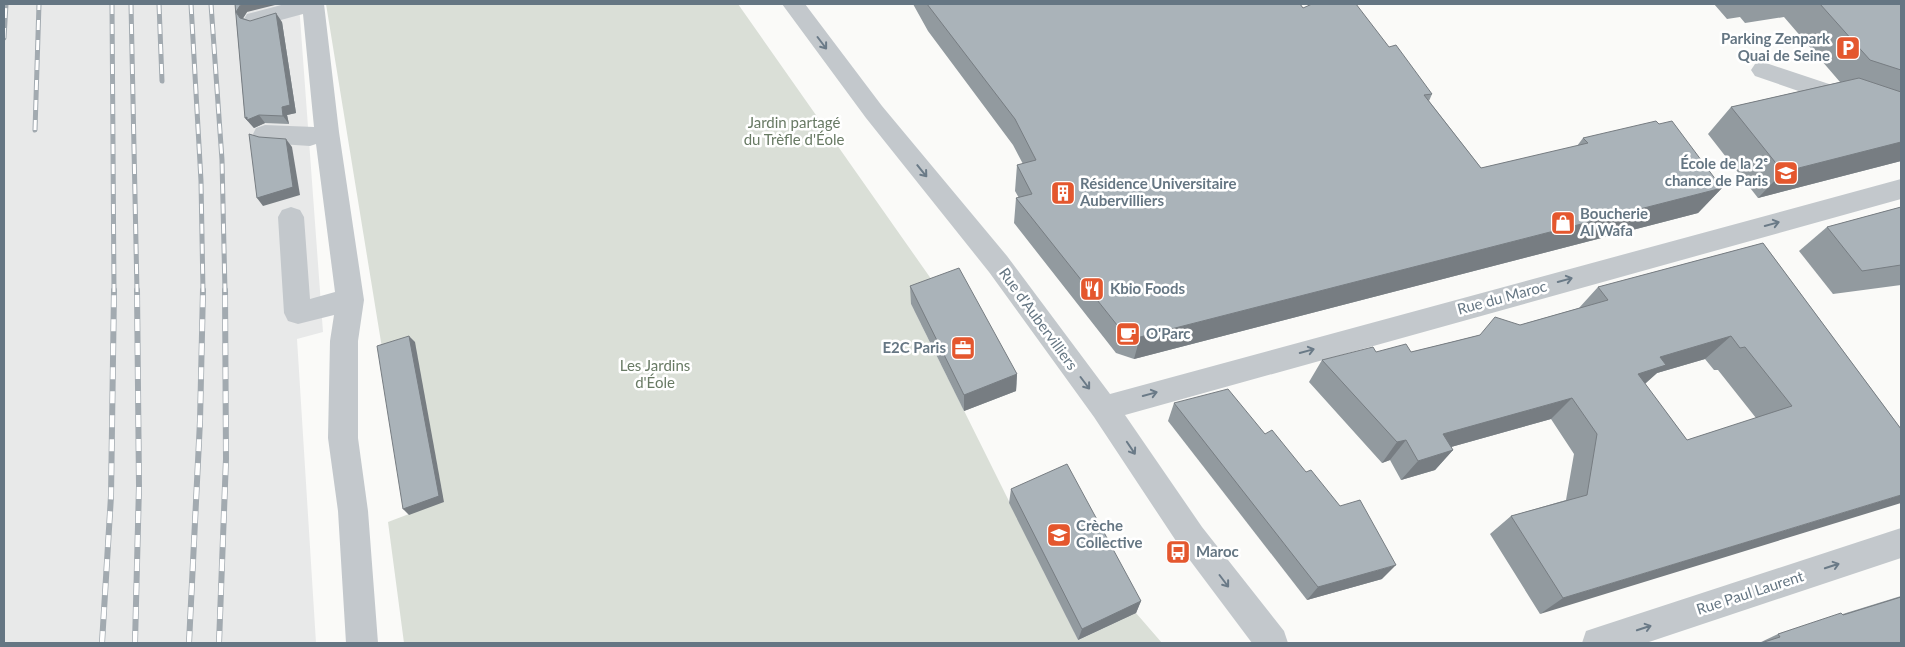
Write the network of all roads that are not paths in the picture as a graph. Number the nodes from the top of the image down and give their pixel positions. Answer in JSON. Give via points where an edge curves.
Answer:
{"nodes":[{"id":1,"x":793,"y":4,"type":"edge"},
{"id":2,"x":255,"y":19,"type":"edge"},
{"id":3,"x":1763,"y":70,"type":"dead end"},
{"id":4,"x":1901,"y":116,"type":"edge"},
{"id":5,"x":327,"y":132,"type":"junction"},
{"id":6,"x":265,"y":134,"type":"dead end"},
{"id":7,"x":1901,"y":189,"type":"edge"},
{"id":8,"x":291,"y":217,"type":"dead end"},
{"id":9,"x":350,"y":300,"type":"junction"},
{"id":10,"x":1104,"y":408,"type":"junction"},
{"id":11,"x":1901,"y":543,"type":"edge"},
{"id":12,"x":362,"y":643,"type":"edge"},
{"id":13,"x":1272,"y":643,"type":"edge"},
{"id":14,"x":1598,"y":643,"type":"edge"}],
"edges":[{"from":1,"to":10,"type":"street","name":"Rue d'Aubervilliers","one_way":true,"via":[[874,112],[998,264]]},
{"from":2,"to":5,"type":"street","via":[[313,4]]},
{"from":3,"to":4,"type":"street"},
{"from":5,"to":6,"type":"street","via":[[310,137]]},
{"from":5,"to":9,"type":"street"},
{"from":10,"to":7,"type":"street","name":"Rue du Maroc","one_way":true,"via":[[1751,242]]},
{"from":8,"to":9,"type":"street","via":[[298,313]]},
{"from":9,"to":12,"type":"street","via":[[344,341],[343,438]]},
{"from":10,"to":13,"type":"street","name":"Rue d'Aubervilliers","one_way":true,"via":[[1191,537]]},
{"from":14,"to":11,"type":"street","name":"Rue Paul Laurent","one_way":true}]}
